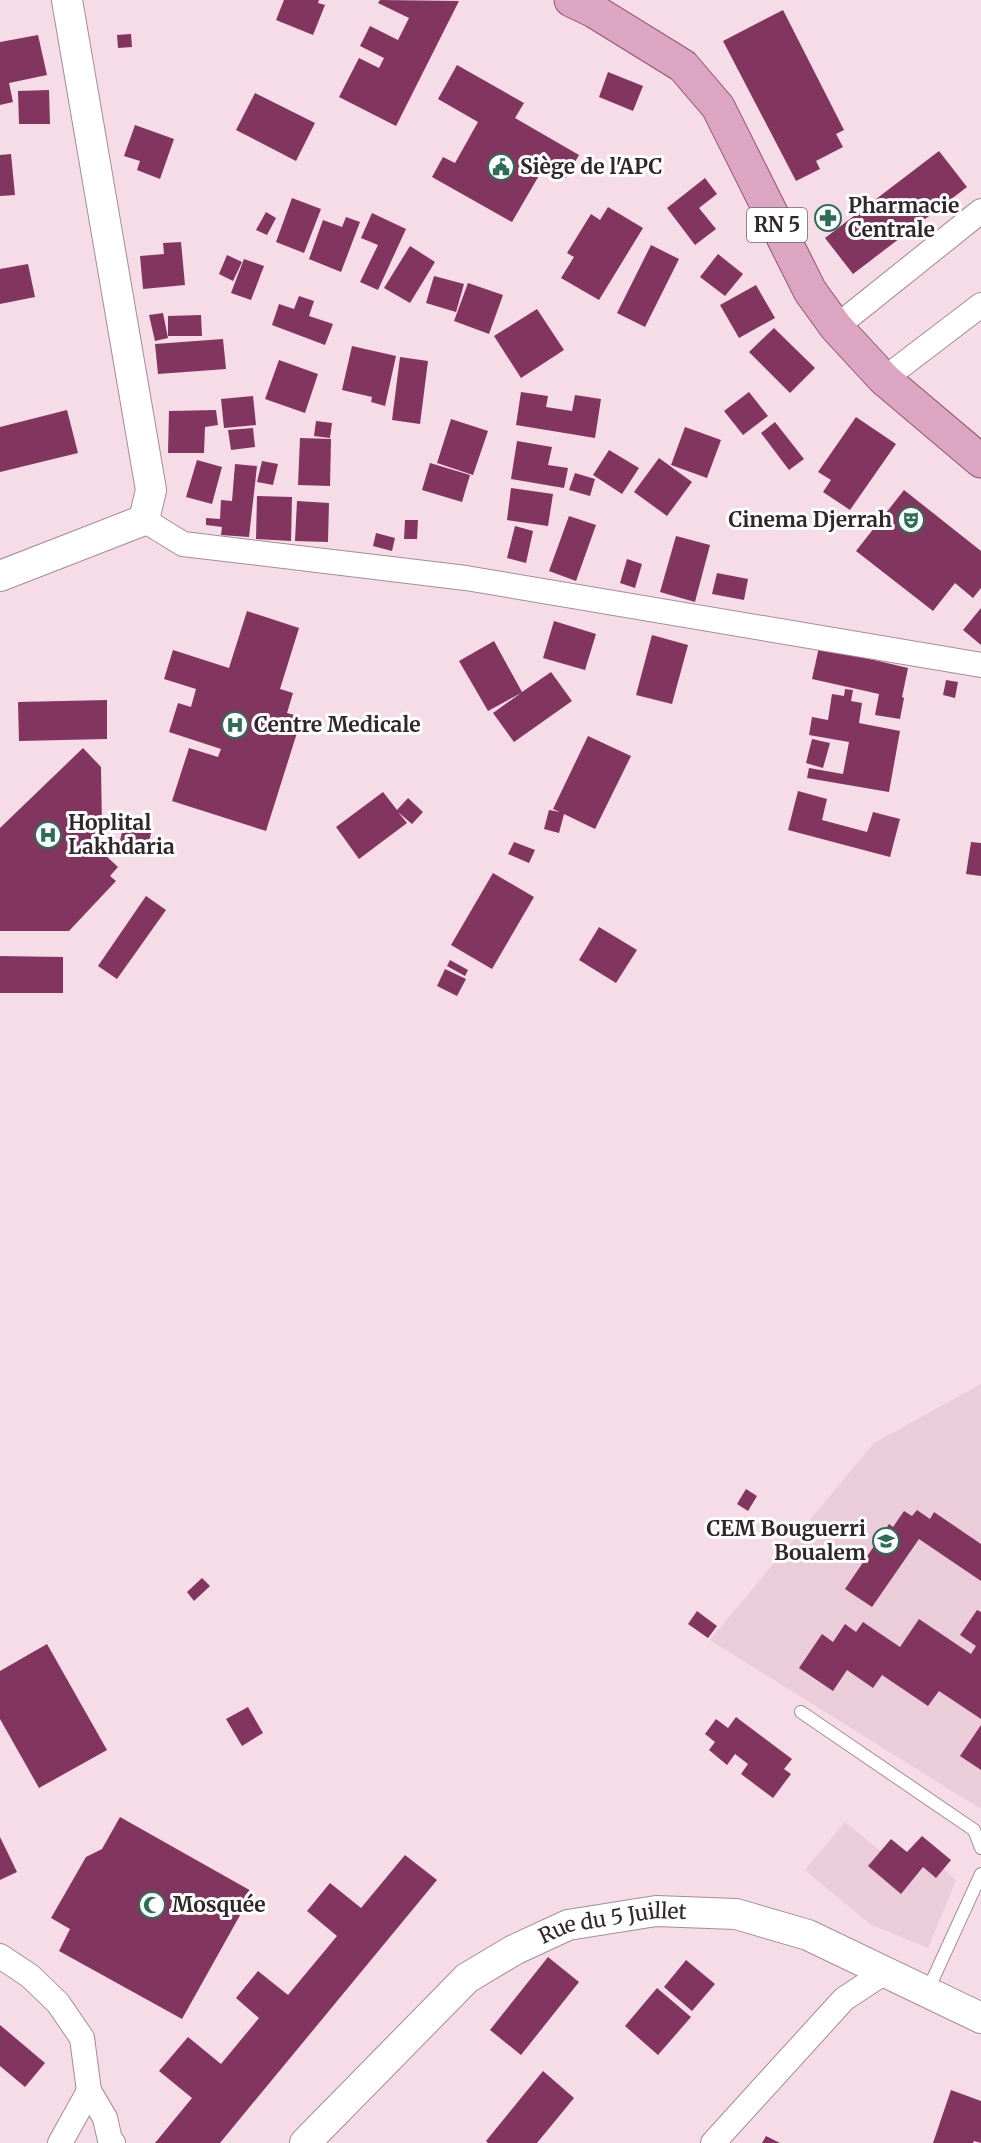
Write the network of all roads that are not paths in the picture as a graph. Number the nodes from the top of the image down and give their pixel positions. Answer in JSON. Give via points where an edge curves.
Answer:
{"nodes":[{"id":1,"x":67,"y":0,"type":"edge"},
{"id":2,"x":571,"y":0,"type":"edge"},
{"id":3,"x":981,"y":211,"type":"edge"},
{"id":4,"x":981,"y":305,"type":"edge"},
{"id":5,"x":836,"y":327,"type":"junction"},
{"id":6,"x":884,"y":379,"type":"junction"},
{"id":7,"x":981,"y":460,"type":"edge"},
{"id":8,"x":144,"y":520,"type":"junction"},
{"id":9,"x":0,"y":576,"type":"edge"},
{"id":10,"x":981,"y":665,"type":"edge"},
{"id":11,"x":801,"y":1712,"type":"dead end"},
{"id":12,"x":981,"y":1848,"type":"edge"},
{"id":13,"x":981,"y":1874,"type":"edge"},
{"id":14,"x":0,"y":1956,"type":"edge"},
{"id":15,"x":885,"y":1972,"type":"junction"},
{"id":16,"x":927,"y":1993,"type":"junction"},
{"id":17,"x":981,"y":2018,"type":"edge"},
{"id":18,"x":89,"y":2091,"type":"junction"},
{"id":19,"x":60,"y":2143,"type":"edge"},
{"id":20,"x":113,"y":2143,"type":"edge"},
{"id":21,"x":305,"y":2143,"type":"edge"},
{"id":22,"x":713,"y":2143,"type":"edge"}],
"edges":[{"from":1,"to":8,"type":"street","via":[[151,490]]},
{"from":2,"to":5,"type":"main road","number":"RN 5","via":[[683,66],[718,107],[810,291]]},
{"from":3,"to":5,"type":"street"},
{"from":4,"to":6,"type":"street"},
{"from":5,"to":6,"type":"main road","number":"RN 5"},
{"from":6,"to":7,"type":"main road","number":"RN 5"},
{"from":8,"to":9,"type":"street"},
{"from":8,"to":10,"type":"street","via":[[183,544],[466,578]]},
{"from":11,"to":12,"type":"lane","via":[[974,1830]]},
{"from":13,"to":16,"type":"lane"},
{"from":14,"to":18,"type":"street","via":[[30,1976],[58,2003],[82,2038]]},
{"from":15,"to":16,"type":"street","name":"Rue du 5 Juillet"},
{"from":15,"to":21,"type":"street","name":"Rue du 5 Juillet","via":[[808,1935],[736,1914],[656,1911],[568,1925],[514,1950],[468,1978]]},
{"from":15,"to":22,"type":"street","via":[[844,1999]]},
{"from":16,"to":17,"type":"street","name":"Rue du 5 Juillet"},
{"from":18,"to":19,"type":"street"},
{"from":18,"to":20,"type":"street","via":[[105,2118]]}]}
